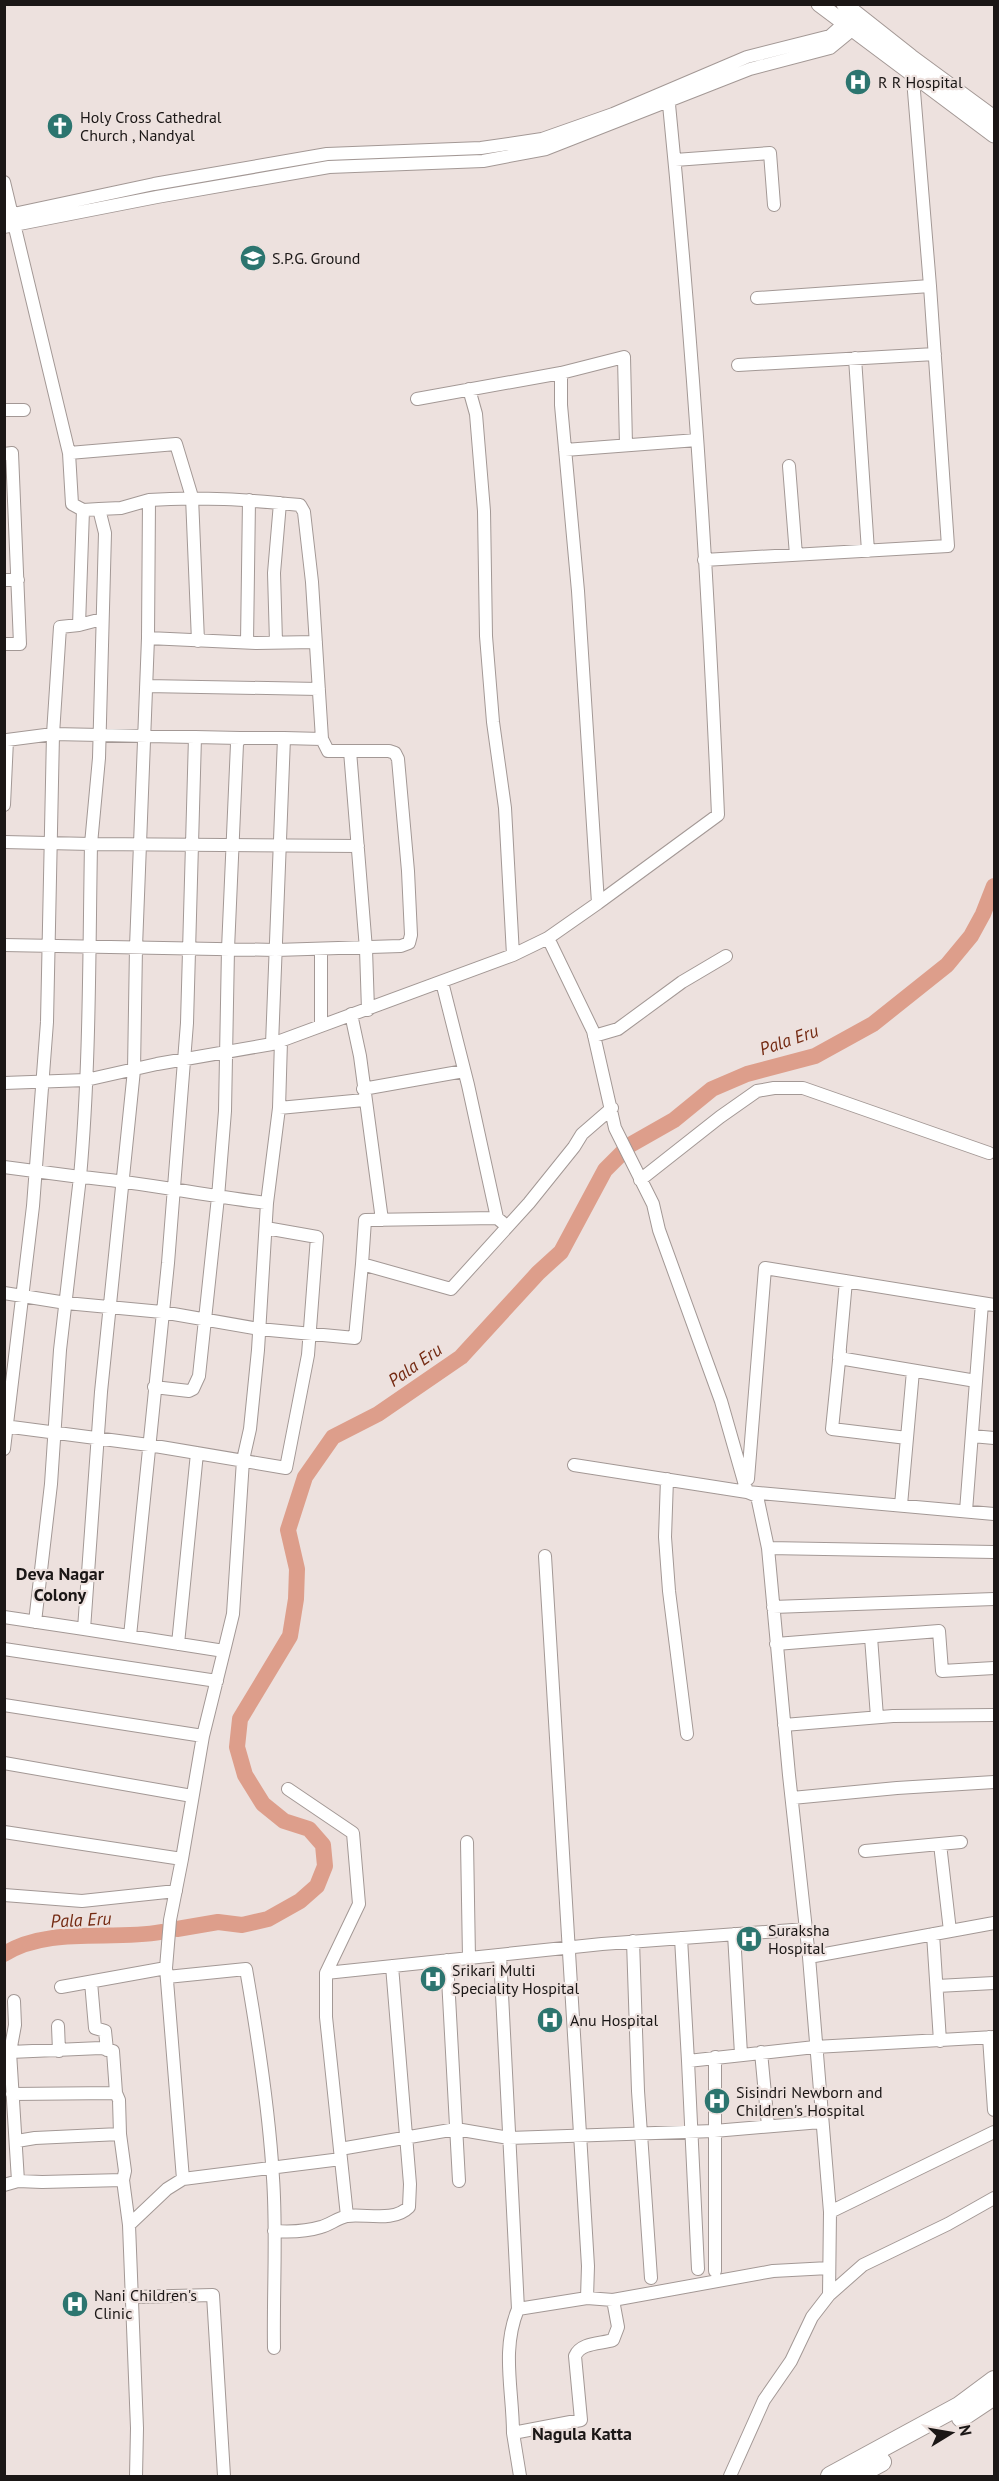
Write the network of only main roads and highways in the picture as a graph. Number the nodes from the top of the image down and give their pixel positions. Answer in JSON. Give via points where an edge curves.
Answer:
{"nodes":[{"id":1,"x":819,"y":4,"type":"edge"},
{"id":2,"x":852,"y":18,"type":"edge"},
{"id":3,"x":967,"y":106,"type":"junction"},
{"id":4,"x":994,"y":118,"type":"edge"},
{"id":5,"x":994,"y":135,"type":"edge"},
{"id":6,"x":994,"y":2380,"type":"edge"},
{"id":7,"x":994,"y":2396,"type":"edge"},
{"id":8,"x":830,"y":2476,"type":"edge"},
{"id":9,"x":856,"y":2476,"type":"edge"}],
"edges":[{"from":1,"to":2,"type":"main road"},
{"from":2,"to":3,"type":"main road","via":[[911,57]]},
{"from":2,"to":3,"type":"main road","via":[[912,73]]},
{"from":3,"to":4,"type":"main road"},
{"from":3,"to":5,"type":"main road"},
{"from":6,"to":8,"type":"highway","via":[[959,2406]]},
{"from":7,"to":9,"type":"highway","via":[[968,2415]]}]}
